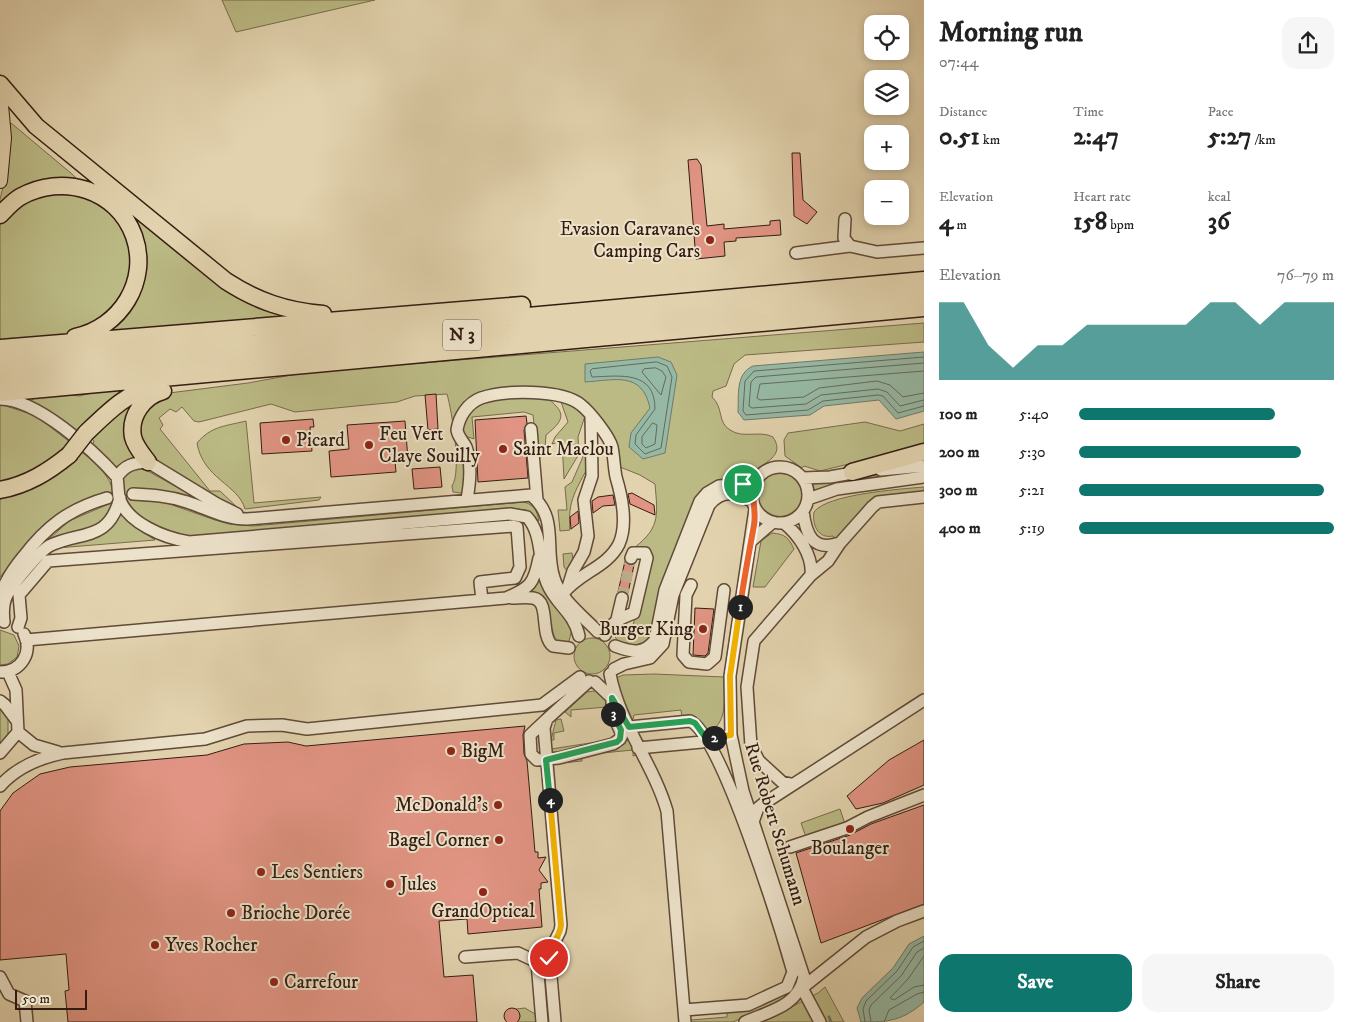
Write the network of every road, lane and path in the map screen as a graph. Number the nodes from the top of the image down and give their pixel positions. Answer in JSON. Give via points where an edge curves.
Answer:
{"nodes":[{"id":1,"x":0,"y":84,"type":"edge"},
{"id":2,"x":0,"y":100,"type":"edge"},
{"id":3,"x":0,"y":181,"type":"edge"},
{"id":4,"x":96,"y":192,"type":"junction"},
{"id":5,"x":0,"y":215,"type":"edge"},
{"id":6,"x":845,"y":218,"type":"dead end"},
{"id":7,"x":850,"y":246,"type":"junction"},
{"id":8,"x":924,"y":248,"type":"edge"},
{"id":9,"x":796,"y":253,"type":"dead end"},
{"id":10,"x":924,"y":280,"type":"edge"},
{"id":11,"x":924,"y":295,"type":"edge"},
{"id":12,"x":651,"y":304,"type":"junction"},
{"id":13,"x":924,"y":308,"type":"edge"},
{"id":14,"x":924,"y":316,"type":"edge"},
{"id":15,"x":357,"y":318,"type":"junction"},
{"id":16,"x":806,"y":319,"type":"junction"},
{"id":17,"x":48,"y":344,"type":"junction"},
{"id":18,"x":0,"y":348,"type":"edge"},
{"id":19,"x":0,"y":364,"type":"edge"},
{"id":20,"x":288,"y":368,"type":"junction"},
{"id":21,"x":0,"y":379,"type":"edge"},
{"id":22,"x":171,"y":386,"type":"junction"},
{"id":23,"x":0,"y":393,"type":"edge"},
{"id":24,"x":0,"y":399,"type":"edge"},
{"id":25,"x":591,"y":414,"type":"junction"},
{"id":26,"x":532,"y":429,"type":"dead end"},
{"id":27,"x":924,"y":452,"type":"edge"},
{"id":28,"x":148,"y":462,"type":"junction"},
{"id":29,"x":924,"y":466,"type":"edge"},
{"id":30,"x":852,"y":472,"type":"junction"},
{"id":31,"x":117,"y":477,"type":"junction"},
{"id":32,"x":924,"y":477,"type":"edge"},
{"id":33,"x":803,"y":478,"type":"junction"},
{"id":34,"x":757,"y":479,"type":"junction"},
{"id":35,"x":0,"y":490,"type":"edge"},
{"id":36,"x":133,"y":494,"type":"dead end"},
{"id":37,"x":924,"y":497,"type":"edge"},
{"id":38,"x":106,"y":498,"type":"dead end"},
{"id":39,"x":120,"y":498,"type":"junction"},
{"id":40,"x":467,"y":499,"type":"junction"},
{"id":41,"x":808,"y":499,"type":"junction"},
{"id":42,"x":537,"y":500,"type":"junction"},
{"id":43,"x":754,"y":506,"type":"junction"},
{"id":44,"x":803,"y":512,"type":"junction"},
{"id":45,"x":247,"y":519,"type":"junction"},
{"id":46,"x":779,"y":523,"type":"junction"},
{"id":47,"x":750,"y":542,"type":"junction"},
{"id":48,"x":840,"y":543,"type":"junction"},
{"id":49,"x":540,"y":554,"type":"junction"},
{"id":50,"x":631,"y":558,"type":"dead end"},
{"id":51,"x":811,"y":575,"type":"junction"},
{"id":52,"x":691,"y":585,"type":"dead end"},
{"id":53,"x":724,"y":590,"type":"dead end"},
{"id":54,"x":565,"y":591,"type":"junction"},
{"id":55,"x":0,"y":594,"type":"edge"},
{"id":56,"x":506,"y":598,"type":"junction"},
{"id":57,"x":622,"y":598,"type":"tunnel mouth"},
{"id":58,"x":482,"y":600,"type":"junction"},
{"id":59,"x":618,"y":619,"type":"junction"},
{"id":60,"x":2,"y":622,"type":"edge"},
{"id":61,"x":18,"y":627,"type":"junction"},
{"id":62,"x":578,"y":636,"type":"dead end"},
{"id":63,"x":26,"y":640,"type":"junction"},
{"id":64,"x":615,"y":646,"type":"dead end"},
{"id":65,"x":569,"y":648,"type":"dead end"},
{"id":66,"x":4,"y":672,"type":"edge"},
{"id":67,"x":588,"y":680,"type":"junction"},
{"id":68,"x":612,"y":698,"type":"junction"},
{"id":69,"x":924,"y":700,"type":"edge"},
{"id":70,"x":0,"y":701,"type":"edge"},
{"id":71,"x":619,"y":707,"type":"junction"},
{"id":72,"x":18,"y":726,"type":"junction"},
{"id":73,"x":629,"y":727,"type":"junction"},
{"id":74,"x":731,"y":735,"type":"junction"},
{"id":75,"x":708,"y":741,"type":"junction"},
{"id":76,"x":638,"y":748,"type":"junction"},
{"id":77,"x":0,"y":753,"type":"edge"},
{"id":78,"x":63,"y":753,"type":"junction"},
{"id":79,"x":546,"y":760,"type":"junction"},
{"id":80,"x":791,"y":784,"type":"junction"},
{"id":81,"x":0,"y":786,"type":"edge"},
{"id":82,"x":924,"y":795,"type":"edge"},
{"id":83,"x":753,"y":822,"type":"junction"},
{"id":84,"x":790,"y":847,"type":"dead end"},
{"id":85,"x":924,"y":911,"type":"edge"},
{"id":86,"x":465,"y":957,"type":"dead end"},
{"id":87,"x":0,"y":977,"type":"edge"},
{"id":88,"x":802,"y":988,"type":"junction"},
{"id":89,"x":684,"y":1010,"type":"junction"},
{"id":90,"x":27,"y":1022,"type":"edge"},
{"id":91,"x":542,"y":1022,"type":"edge"},
{"id":92,"x":554,"y":1022,"type":"edge"},
{"id":93,"x":685,"y":1022,"type":"edge"},
{"id":94,"x":745,"y":1022,"type":"edge"},
{"id":95,"x":820,"y":1022,"type":"edge"}],
"edges":[{"from":1,"to":15,"type":"highway","via":[[36,126],[226,282],[278,308]]},
{"from":2,"to":3,"type":"main road","via":[[4,138]]},
{"from":2,"to":4,"type":"highway","via":[[19,123]]},
{"from":4,"to":5,"type":"highway","via":[[76,186],[47,187],[18,199]]},
{"from":4,"to":17,"type":"highway","via":[[118,210],[134,235],[138,260],[135,283],[126,304],[109,322],[82,336]]},
{"from":6,"to":7,"type":"street","via":[[844,238]]},
{"from":7,"to":8,"type":"street","via":[[877,252]]},
{"from":7,"to":9,"type":"street"},
{"from":10,"to":12,"type":"highway","number":"N 3"},
{"from":11,"to":21,"type":"highway","number":"N 3"},
{"from":12,"to":15,"type":"highway","via":[[621,299]]},
{"from":12,"to":19,"type":"highway","number":"N 3"},
{"from":13,"to":16,"type":"highway"},
{"from":14,"to":16,"type":"highway","via":[[825,322]]},
{"from":15,"to":17,"type":"highway"},
{"from":16,"to":20,"type":"highway"},
{"from":17,"to":18,"type":"highway"},
{"from":20,"to":22,"type":"highway","via":[[282,374]]},
{"from":20,"to":23,"type":"highway","via":[[281,366]]},
{"from":22,"to":28,"type":"highway","via":[[145,399],[135,419],[133,436]]},
{"from":22,"to":35,"type":"highway","bridge":true,"via":[[161,384],[134,393],[112,408],[69,455],[48,471],[26,483]]},
{"from":24,"to":31,"type":"street","via":[[17,401],[42,413]]},
{"from":25,"to":40,"type":"street","via":[[580,404],[556,394],[540,392],[480,398],[462,414],[457,430],[469,462]]},
{"from":25,"to":54,"type":"street","via":[[592,476],[584,500],[588,536]]},
{"from":25,"to":54,"type":"street","via":[[612,445],[624,521],[615,550],[603,564]]},
{"from":26,"to":42,"type":"street"},
{"from":27,"to":30,"type":"highway"},
{"from":28,"to":31,"type":"street","via":[[123,468]]},
{"from":28,"to":45,"type":"street"},
{"from":29,"to":30,"type":"street"},
{"from":30,"to":33,"type":"street"},
{"from":31,"to":39,"type":"street"},
{"from":32,"to":41,"type":"street","via":[[837,489]]},
{"from":33,"to":34,"type":"street","via":[[780,466],[763,472]]},
{"from":33,"to":41,"type":"street","via":[[807,484]]},
{"from":34,"to":43,"type":"street","via":[[753,486]]},
{"from":34,"to":64,"type":"street","via":[[718,486],[703,497],[665,590],[654,640],[638,652]]},
{"from":36,"to":45,"type":"street","via":[[161,495],[230,519]]},
{"from":37,"to":48,"type":"street","via":[[878,502]]},
{"from":38,"to":55,"type":"street","via":[[64,516],[42,533],[14,568]]},
{"from":39,"to":49,"type":"street","via":[[130,514],[147,528],[171,539],[188,542],[527,516],[535,528]]},
{"from":39,"to":60,"type":"street","via":[[109,523],[98,532],[62,540],[41,553],[7,594]]},
{"from":40,"to":42,"type":"street","via":[[531,495]]},
{"from":40,"to":45,"type":"street"},
{"from":41,"to":44,"type":"street"},
{"from":42,"to":54,"type":"street","via":[[548,517],[554,580]]},
{"from":43,"to":46,"type":"street","via":[[766,520]]},
{"from":43,"to":47,"type":"street","name":"Rue Robert Schumann"},
{"from":43,"to":71,"type":"street","via":[[742,496],[729,493],[718,496],[709,505],[673,595],[663,644],[650,658],[624,664],[612,672]]},
{"from":44,"to":46,"type":"street","via":[[792,521]]},
{"from":44,"to":48,"type":"street","via":[[806,527],[814,541],[827,546]]},
{"from":46,"to":47,"type":"street"},
{"from":46,"to":51,"type":"street","via":[[794,531],[809,557]]},
{"from":47,"to":74,"type":"street","name":"Rue Robert Schumann","via":[[730,676]]},
{"from":48,"to":51,"type":"street","via":[[828,561]]},
{"from":49,"to":56,"type":"street","via":[[530,585]]},
{"from":49,"to":62,"type":"street","via":[[549,588],[572,616]]},
{"from":50,"to":59,"type":"street","via":[[633,553],[639,552],[645,553],[647,558],[634,613]]},
{"from":51,"to":80,"type":"street","via":[[754,641],[748,677],[751,746],[759,761],[782,782]]},
{"from":52,"to":53,"type":"street","via":[[686,595],[683,655],[689,662],[707,664],[715,657]]},
{"from":54,"to":59,"type":"street","via":[[602,634]]},
{"from":56,"to":58,"type":"street"},
{"from":56,"to":65,"type":"street","via":[[537,599],[543,608],[546,639],[553,646]]},
{"from":57,"to":59,"type":"street"},
{"from":58,"to":61,"type":"street","via":[[480,582],[515,578],[520,567],[517,527],[48,561],[19,595],[21,618]]},
{"from":58,"to":63,"type":"street"},
{"from":60,"to":61,"type":"street"},
{"from":61,"to":63,"type":"street"},
{"from":63,"to":66,"type":"street","via":[[23,662]]},
{"from":66,"to":72,"type":"street","via":[[16,690]]},
{"from":67,"to":68,"type":"street"},
{"from":67,"to":78,"type":"street","via":[[542,706],[307,729],[282,725],[247,726],[205,739]]},
{"from":67,"to":79,"type":"street","via":[[530,735],[533,758]]},
{"from":68,"to":71,"type":"street"},
{"from":68,"to":79,"type":"street","via":[[612,712],[621,730],[620,739],[613,744]]},
{"from":69,"to":80,"type":"street"},
{"from":70,"to":72,"type":"street"},
{"from":71,"to":73,"type":"street"},
{"from":72,"to":77,"type":"street"},
{"from":72,"to":78,"type":"street","via":[[34,745]]},
{"from":73,"to":75,"type":"street","via":[[690,721]]},
{"from":73,"to":76,"type":"street"},
{"from":74,"to":75,"type":"street"},
{"from":74,"to":83,"type":"street","name":"Rue Robert Schumann","via":[[736,766]]},
{"from":75,"to":76,"type":"street"},
{"from":75,"to":89,"type":"street","via":[[744,826],[793,975],[787,987],[748,1005]]},
{"from":76,"to":89,"type":"street","via":[[667,811]]},
{"from":78,"to":81,"type":"street","via":[[18,770]]},
{"from":79,"to":92,"type":"street","via":[[561,925],[549,952]]},
{"from":80,"to":83,"type":"street","via":[[761,805]]},
{"from":82,"to":84,"type":"street","via":[[847,828]]},
{"from":83,"to":88,"type":"street","name":"Rue Robert Schumann","via":[[802,970]]},
{"from":85,"to":88,"type":"street","via":[[866,937]]},
{"from":86,"to":91,"type":"street","via":[[518,953],[537,962]]},
{"from":87,"to":90,"type":"street","via":[[9,994],[25,1001]]},
{"from":88,"to":94,"type":"street","via":[[794,999]]},
{"from":88,"to":95,"type":"street"},
{"from":89,"to":93,"type":"street"}]}
